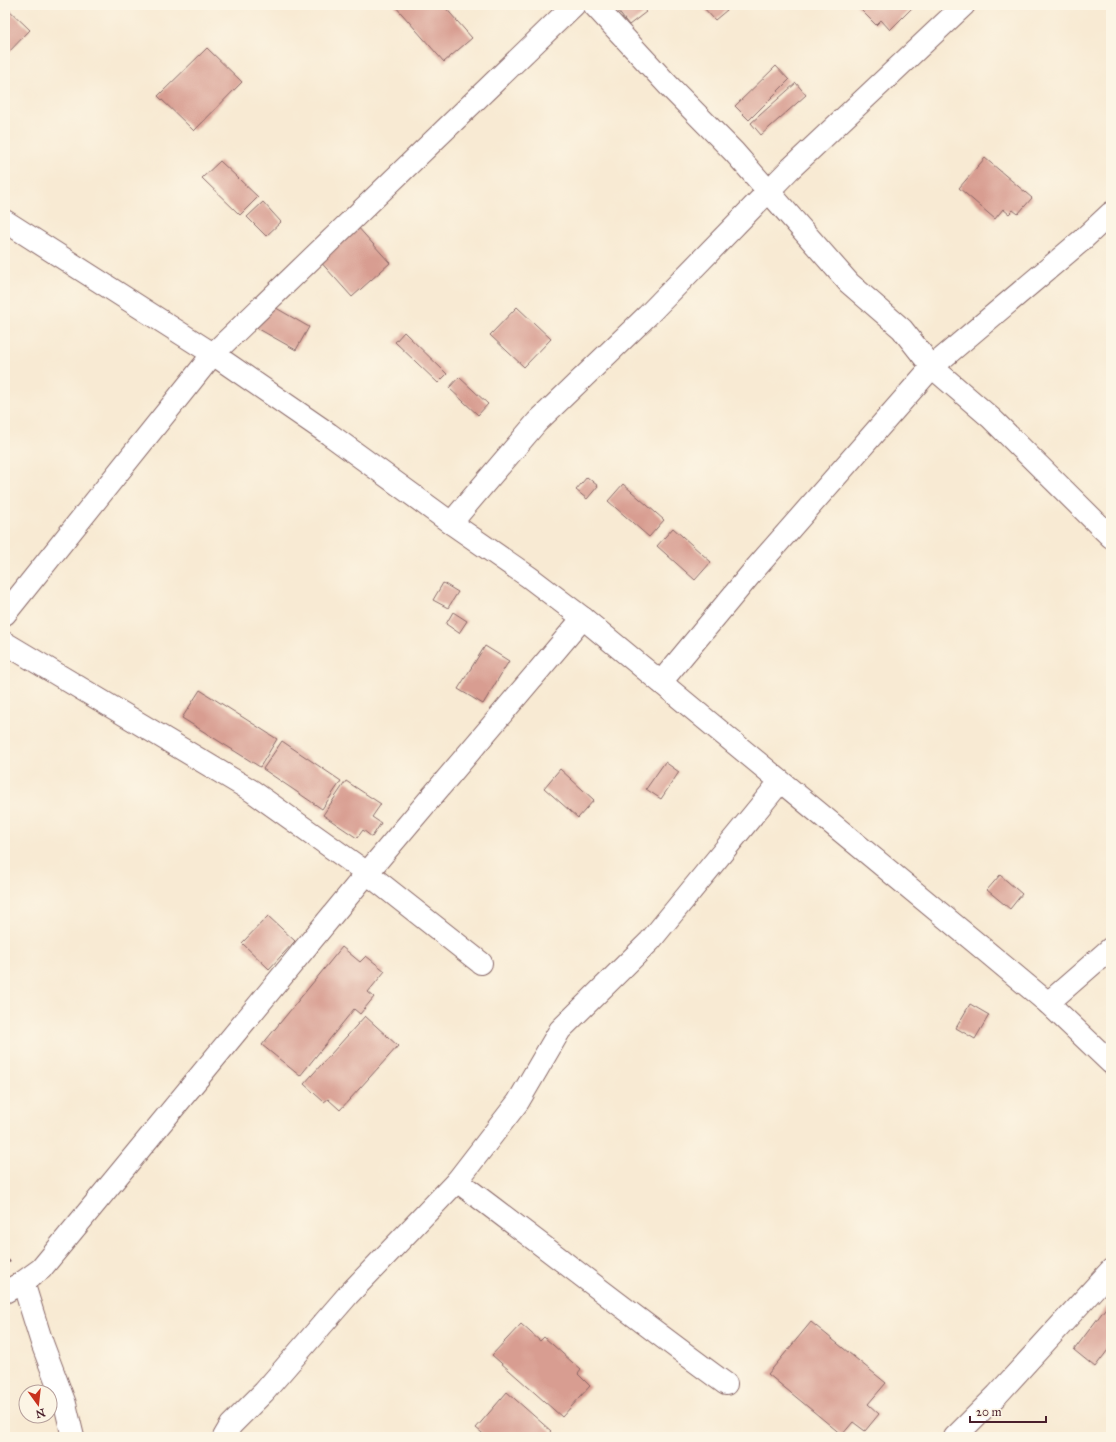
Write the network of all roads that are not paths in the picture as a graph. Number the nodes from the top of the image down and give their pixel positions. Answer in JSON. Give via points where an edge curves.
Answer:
{"nodes":[{"id":1,"x":574,"y":5,"type":"edge"},
{"id":2,"x":594,"y":5,"type":"edge"},
{"id":3,"x":964,"y":5,"type":"edge"},
{"id":4,"x":769,"y":191,"type":"junction"},
{"id":5,"x":1111,"y":213,"type":"edge"},
{"id":6,"x":5,"y":221,"type":"edge"},
{"id":7,"x":213,"y":354,"type":"junction"},
{"id":8,"x":932,"y":367,"type":"junction"},
{"id":9,"x":451,"y":523,"type":"junction"},
{"id":10,"x":1111,"y":537,"type":"edge"},
{"id":11,"x":5,"y":614,"type":"edge"},
{"id":12,"x":583,"y":618,"type":"junction"},
{"id":13,"x":5,"y":643,"type":"edge"},
{"id":14,"x":661,"y":682,"type":"junction"},
{"id":15,"x":780,"y":782,"type":"junction"},
{"id":16,"x":367,"y":873,"type":"junction"},
{"id":17,"x":1111,"y":948,"type":"edge"},
{"id":18,"x":481,"y":963,"type":"dead end"},
{"id":19,"x":1048,"y":1003,"type":"junction"},
{"id":20,"x":1111,"y":1063,"type":"edge"},
{"id":21,"x":456,"y":1181,"type":"junction"},
{"id":22,"x":1111,"y":1270,"type":"edge"},
{"id":23,"x":14,"y":1287,"type":"edge"},
{"id":24,"x":726,"y":1384,"type":"dead end"},
{"id":25,"x":73,"y":1437,"type":"edge"},
{"id":26,"x":224,"y":1437,"type":"edge"},
{"id":27,"x":955,"y":1437,"type":"edge"}],
"edges":[{"from":1,"to":7,"type":"street"},
{"from":2,"to":4,"type":"street"},
{"from":3,"to":4,"type":"street"},
{"from":4,"to":8,"type":"street","via":[[850,283],[902,329]]},
{"from":4,"to":9,"type":"street","via":[[647,316],[536,422]]},
{"from":5,"to":8,"type":"street"},
{"from":6,"to":7,"type":"street"},
{"from":7,"to":9,"type":"street"},
{"from":7,"to":11,"type":"street"},
{"from":8,"to":10,"type":"street","via":[[991,418]]},
{"from":8,"to":14,"type":"street","via":[[755,569]]},
{"from":9,"to":12,"type":"street"},
{"from":12,"to":14,"type":"street"},
{"from":12,"to":16,"type":"street"},
{"from":13,"to":16,"type":"street","via":[[252,791]]},
{"from":14,"to":15,"type":"street"},
{"from":15,"to":19,"type":"street"},
{"from":15,"to":21,"type":"street","via":[[650,941],[560,1030],[518,1102]]},
{"from":16,"to":18,"type":"street"},
{"from":16,"to":23,"type":"street","via":[[41,1269]]},
{"from":17,"to":19,"type":"street"},
{"from":19,"to":20,"type":"street"},
{"from":21,"to":24,"type":"street"},
{"from":21,"to":26,"type":"street","via":[[348,1295],[264,1392],[231,1425]]},
{"from":22,"to":27,"type":"street","via":[[997,1395]]},
{"from":23,"to":25,"type":"street","via":[[42,1343],[65,1404]]}]}
